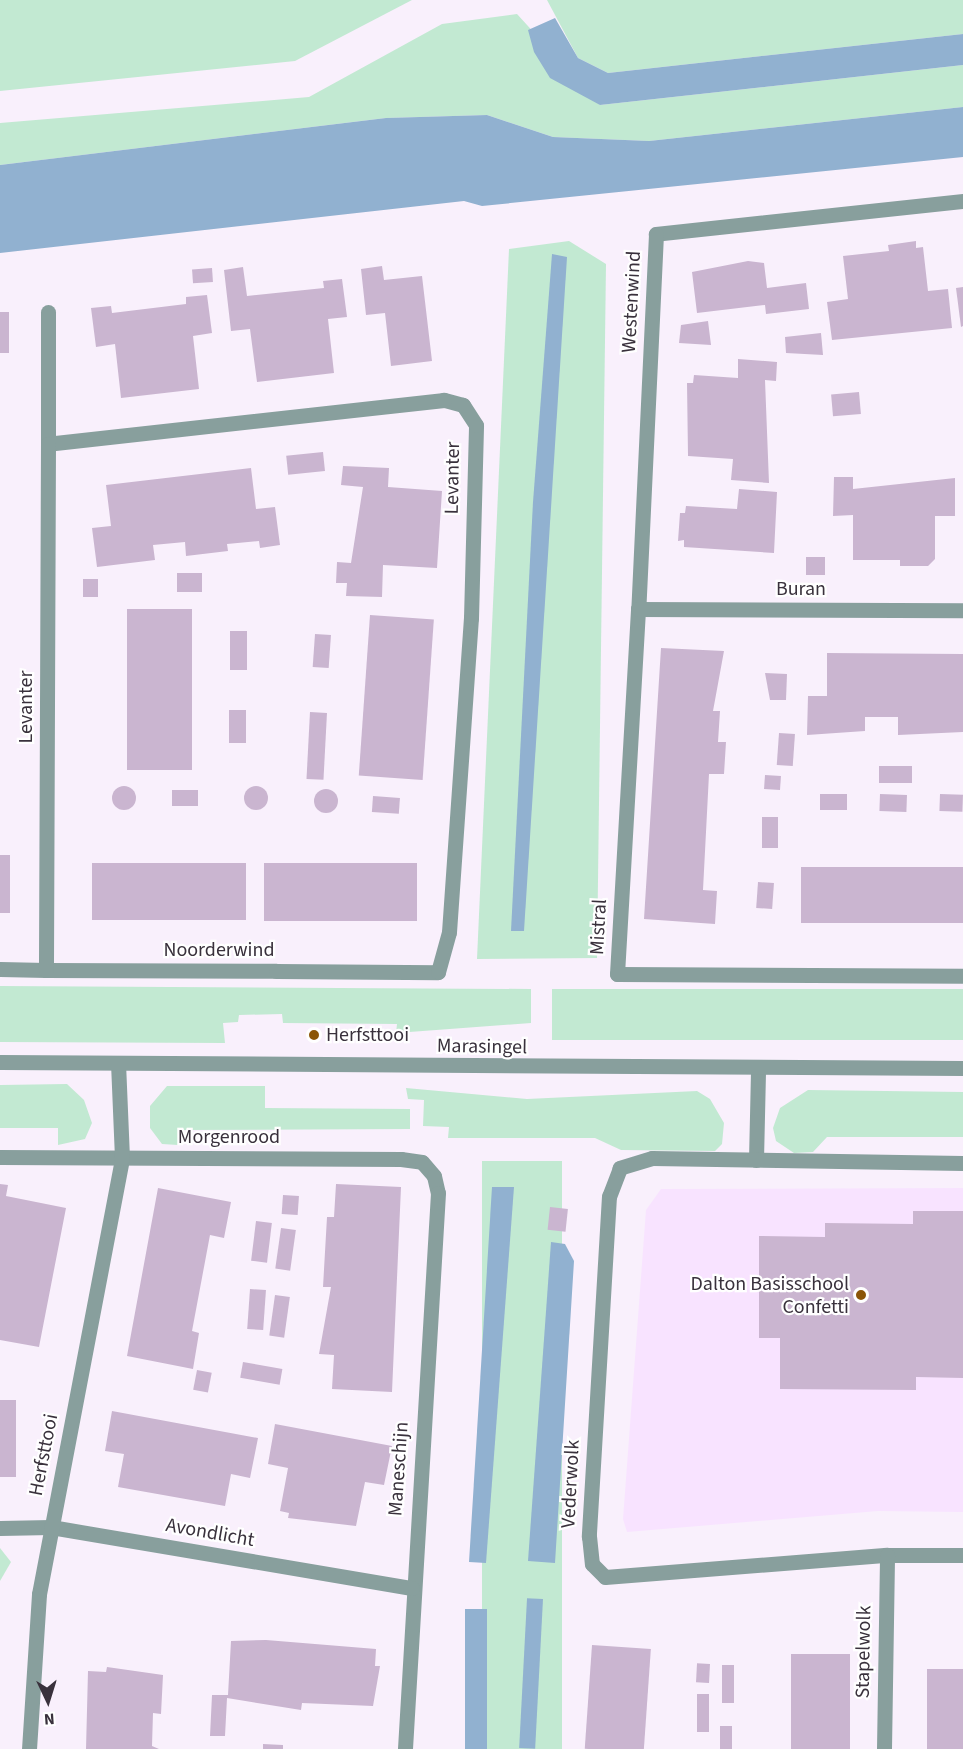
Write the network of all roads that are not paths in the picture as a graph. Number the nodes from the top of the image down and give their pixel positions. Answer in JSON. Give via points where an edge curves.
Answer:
{"nodes":[{"id":1,"x":963,"y":201,"type":"edge"},
{"id":2,"x":48,"y":312,"type":"dead end"},
{"id":3,"x":48,"y":444,"type":"junction"},
{"id":4,"x":638,"y":609,"type":"junction"},
{"id":5,"x":963,"y":610,"type":"edge"},
{"id":6,"x":0,"y":969,"type":"edge"},
{"id":7,"x":46,"y":970,"type":"junction"},
{"id":8,"x":438,"y":972,"type":"joint"},
{"id":9,"x":963,"y":976,"type":"edge"},
{"id":10,"x":0,"y":1062,"type":"edge"},
{"id":11,"x":118,"y":1064,"type":"junction"},
{"id":12,"x":963,"y":1068,"type":"edge"},
{"id":13,"x":758,"y":1070,"type":"junction"},
{"id":14,"x":0,"y":1157,"type":"edge"},
{"id":15,"x":122,"y":1158,"type":"junction"},
{"id":16,"x":756,"y":1160,"type":"junction"},
{"id":17,"x":963,"y":1163,"type":"edge"},
{"id":18,"x":438,"y":1193,"type":"joint"},
{"id":19,"x":51,"y":1527,"type":"junction"},
{"id":20,"x":0,"y":1528,"type":"edge"},
{"id":21,"x":887,"y":1555,"type":"junction"},
{"id":22,"x":963,"y":1555,"type":"edge"},
{"id":23,"x":412,"y":1588,"type":"junction"},
{"id":24,"x":29,"y":1749,"type":"edge"},
{"id":25,"x":405,"y":1749,"type":"edge"},
{"id":26,"x":884,"y":1749,"type":"edge"}],
"edges":[{"from":1,"to":4,"type":"street","name":"Westenwind","via":[[656,234]]},
{"from":2,"to":3,"type":"street","name":"Levanter"},
{"from":3,"to":7,"type":"street","name":"Levanter"},
{"from":3,"to":8,"type":"street","name":"Levanter","via":[[444,400],[463,405],[476,424],[471,606],[450,932]]},
{"from":4,"to":5,"type":"street","name":"Buran"},
{"from":4,"to":9,"type":"street","name":"Mistral","via":[[617,974]]},
{"from":6,"to":7,"type":"street","name":"Noorderwind"},
{"from":7,"to":8,"type":"street","name":"Noorderwind"},
{"from":10,"to":11,"type":"street","name":"Marasingel"},
{"from":11,"to":13,"type":"street","name":"Marasingel"},
{"from":11,"to":15,"type":"street","name":"Herfsttooi"},
{"from":12,"to":13,"type":"street","name":"Marasingel"},
{"from":13,"to":16,"type":"street"},
{"from":14,"to":15,"type":"street","name":"Morgenrood"},
{"from":15,"to":18,"type":"street","name":"Morgenrood","via":[[401,1159],[422,1162],[434,1176]]},
{"from":15,"to":19,"type":"street","name":"Herfsttooi"},
{"from":16,"to":17,"type":"street","name":"Vederwolk"},
{"from":16,"to":21,"type":"street","name":"Vederwolk","via":[[652,1158],[620,1168],[609,1196],[589,1536],[592,1564],[605,1577]]},
{"from":18,"to":23,"type":"street","name":"Maneschijn"},
{"from":19,"to":20,"type":"street","name":"Avondlicht"},
{"from":19,"to":23,"type":"street","name":"Avondlicht"},
{"from":19,"to":24,"type":"street","name":"Herfsttooi","via":[[39,1594]]},
{"from":21,"to":22,"type":"street","name":"Vederwolk"},
{"from":21,"to":26,"type":"street","name":"Stapelwolk"},
{"from":23,"to":25,"type":"street","name":"Maneschijn"}]}
